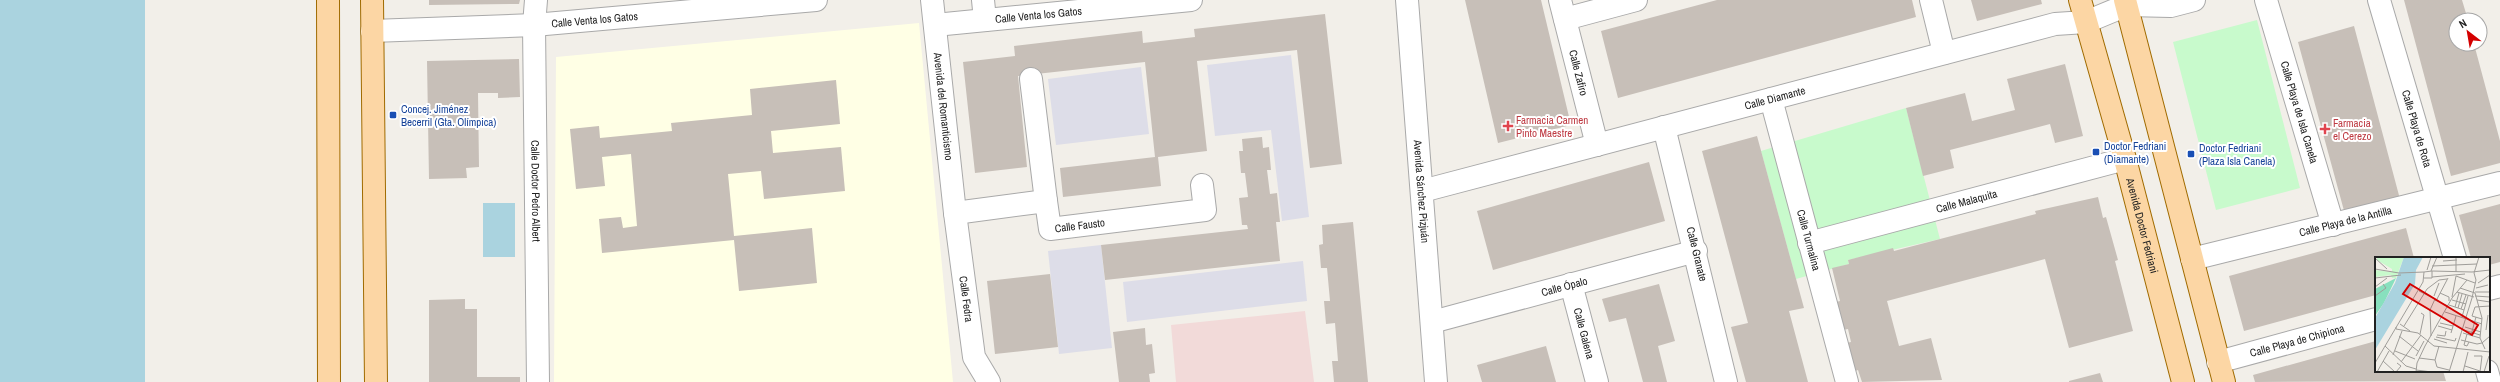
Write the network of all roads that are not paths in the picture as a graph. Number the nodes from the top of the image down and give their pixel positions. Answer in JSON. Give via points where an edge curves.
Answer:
{"nodes":[{"id":1,"x":328,"y":0,"type":"edge"},
{"id":2,"x":372,"y":0,"type":"edge"},
{"id":3,"x":536,"y":0,"type":"edge"},
{"id":4,"x":816,"y":0,"type":"edge"},
{"id":5,"x":932,"y":0,"type":"edge"},
{"id":6,"x":1191,"y":0,"type":"edge"},
{"id":7,"x":1407,"y":0,"type":"edge"},
{"id":8,"x":1636,"y":0,"type":"edge"},
{"id":9,"x":1931,"y":0,"type":"edge"},
{"id":10,"x":2080,"y":0,"type":"edge"},
{"id":11,"x":2194,"y":0,"type":"edge"},
{"id":12,"x":2266,"y":0,"type":"edge"},
{"id":13,"x":2379,"y":0,"type":"edge"},
{"id":14,"x":2126,"y":2,"type":"edge"},
{"id":15,"x":677,"y":6,"type":"edge"},
{"id":16,"x":984,"y":10,"type":"edge"},
{"id":17,"x":1562,"y":10,"type":"edge"},
{"id":18,"x":2086,"y":22,"type":"junction"},
{"id":19,"x":534,"y":25,"type":"junction"},
{"id":20,"x":935,"y":25,"type":"junction"},
{"id":21,"x":372,"y":31,"type":"junction"},
{"id":22,"x":1944,"y":53,"type":"junction"},
{"id":23,"x":1031,"y":79,"type":"dead end"},
{"id":24,"x":1771,"y":99,"type":"junction"},
{"id":25,"x":1664,"y":127,"type":"junction"},
{"id":26,"x":1597,"y":145,"type":"junction"},
{"id":27,"x":2125,"y":159,"type":"junction"},
{"id":28,"x":2500,"y":183,"type":"edge"},
{"id":29,"x":1202,"y":186,"type":"dead end"},
{"id":30,"x":1422,"y":191,"type":"junction"},
{"id":31,"x":2437,"y":199,"type":"junction"},
{"id":32,"x":1046,"y":201,"type":"junction"},
{"id":33,"x":955,"y":212,"type":"junction"},
{"id":34,"x":2333,"y":225,"type":"junction"},
{"id":35,"x":1809,"y":243,"type":"junction"},
{"id":36,"x":1696,"y":251,"type":"junction"},
{"id":37,"x":2454,"y":257,"type":"edge"},
{"id":38,"x":2192,"y":260,"type":"junction"},
{"id":39,"x":1571,"y":284,"type":"junction"},
{"id":40,"x":2500,"y":286,"type":"edge"},
{"id":41,"x":2490,"y":288,"type":"edge"},
{"id":42,"x":2375,"y":319,"type":"edge"},
{"id":43,"x":1432,"y":322,"type":"junction"},
{"id":44,"x":2221,"y":372,"type":"edge"},
{"id":45,"x":2487,"y":372,"type":"edge"},
{"id":46,"x":329,"y":382,"type":"edge"},
{"id":47,"x":376,"y":382,"type":"edge"},
{"id":48,"x":538,"y":382,"type":"edge"},
{"id":49,"x":989,"y":382,"type":"edge"},
{"id":50,"x":1436,"y":382,"type":"edge"},
{"id":51,"x":1597,"y":382,"type":"edge"},
{"id":52,"x":1726,"y":382,"type":"edge"},
{"id":53,"x":1847,"y":382,"type":"edge"},
{"id":54,"x":2183,"y":382,"type":"edge"},
{"id":55,"x":2490,"y":382,"type":"edge"}],
"edges":[{"from":1,"to":46,"type":"main road"},
{"from":2,"to":21,"type":"main road"},
{"from":3,"to":19,"type":"street","name":"Calle Doctor Pedro Albert"},
{"from":4,"to":15,"type":"street","name":"Calle Venta los Gatos"},
{"from":5,"to":20,"type":"street","name":"Avenida del Romanticismo"},
{"from":6,"to":16,"type":"street","name":"Calle Venta los Gatos"},
{"from":7,"to":30,"type":"street","name":"Avenida Sánchez Pizjuán"},
{"from":8,"to":17,"type":"street"},
{"from":9,"to":22,"type":"street"},
{"from":10,"to":18,"type":"main road","name":"Avenida Doctor Fedriani"},
{"from":11,"to":14,"type":"street","via":[[2171,6]]},
{"from":12,"to":34,"type":"street","name":"Calle Playa de Isla Canela"},
{"from":13,"to":31,"type":"street","name":"Calle Playa de Rota"},
{"from":14,"to":18,"type":"street","name":"Calle Diamante"},
{"from":14,"to":38,"type":"main road"},
{"from":15,"to":19,"type":"street","name":"Calle Venta los Gatos"},
{"from":16,"to":20,"type":"street","name":"Calle Venta los Gatos"},
{"from":17,"to":26,"type":"street","name":"Calle Zafiro"},
{"from":18,"to":22,"type":"street","name":"Calle Diamante","via":[[2055,24]]},
{"from":18,"to":27,"type":"main road","name":"Avenida Doctor Fedriani"},
{"from":19,"to":21,"type":"street","name":"Calle Venta los Gatos"},
{"from":19,"to":48,"type":"street","name":"Calle Doctor Pedro Albert"},
{"from":20,"to":33,"type":"street","name":"Avenida del Romanticismo"},
{"from":21,"to":47,"type":"main road"},
{"from":22,"to":24,"type":"street","name":"Calle Diamante"},
{"from":23,"to":32,"type":"street"},
{"from":24,"to":25,"type":"street","name":"Calle Diamante"},
{"from":24,"to":35,"type":"street","name":"Calle Turmalina"},
{"from":25,"to":26,"type":"street","name":"Calle Diamante"},
{"from":25,"to":36,"type":"street","name":"Calle Granate"},
{"from":26,"to":30,"type":"street","name":"Calle Diamante"},
{"from":27,"to":35,"type":"street","name":"Calle Malaquita"},
{"from":27,"to":54,"type":"main road","name":"Avenida Doctor Fedriani"},
{"from":28,"to":31,"type":"street","name":"Calle Playa de la Antilla"},
{"from":29,"to":32,"type":"street","name":"Calle Fausto","via":[[1205,210],[1050,229]]},
{"from":30,"to":43,"type":"street","name":"Avenida Sánchez Pizjuán"},
{"from":31,"to":34,"type":"street","name":"Calle Playa de la Antilla"},
{"from":31,"to":37,"type":"street","name":"Calle Playa de Rota"},
{"from":32,"to":33,"type":"street"},
{"from":33,"to":49,"type":"street","name":"Calle Fedra","via":[[974,357]]},
{"from":34,"to":38,"type":"street","name":"Calle Playa de la Antilla"},
{"from":35,"to":53,"type":"street","name":"Calle Turmalina"},
{"from":36,"to":39,"type":"street","name":"Calle Ópalo"},
{"from":36,"to":52,"type":"street","name":"Calle Granate"},
{"from":38,"to":44,"type":"main road"},
{"from":39,"to":43,"type":"street","name":"Calle Ópalo"},
{"from":39,"to":51,"type":"street","name":"Calle Galena"},
{"from":40,"to":41,"type":"street"},
{"from":42,"to":44,"type":"street","name":"Calle Playa de Chipiona"},
{"from":43,"to":50,"type":"street","name":"Avenida Sánchez Pizjuán"},
{"from":45,"to":55,"type":"street"}]}
